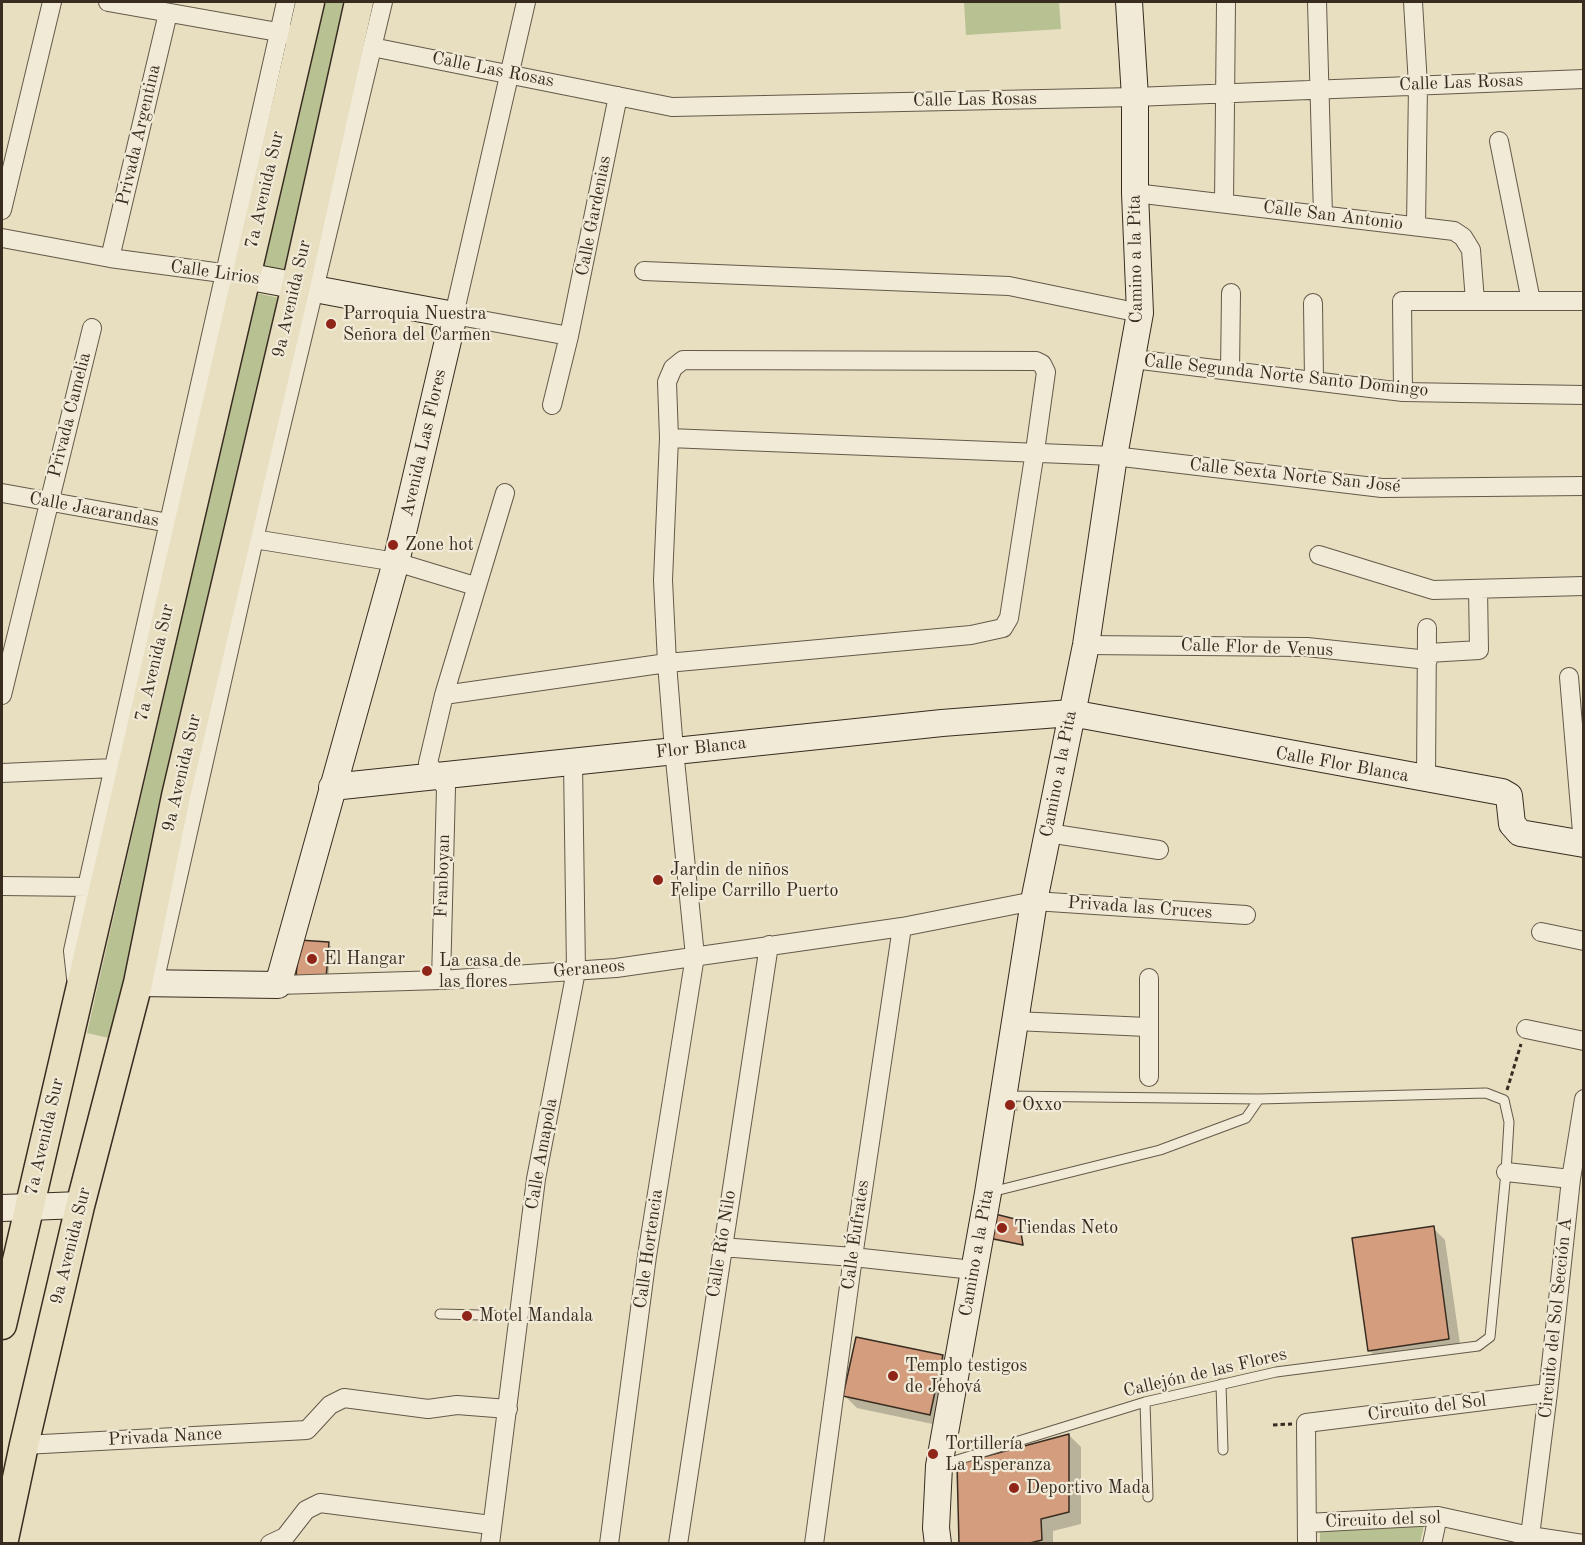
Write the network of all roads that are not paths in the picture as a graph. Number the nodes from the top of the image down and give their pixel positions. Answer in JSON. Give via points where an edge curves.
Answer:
{"nodes":[{"id":1,"x":52,"y":2,"type":"edge"},
{"id":2,"x":108,"y":2,"type":"edge"},
{"id":3,"x":286,"y":2,"type":"edge"},
{"id":4,"x":310,"y":2,"type":"edge"},
{"id":5,"x":359,"y":2,"type":"edge"},
{"id":6,"x":383,"y":2,"type":"edge"},
{"id":7,"x":526,"y":2,"type":"edge"},
{"id":8,"x":1129,"y":2,"type":"edge"},
{"id":9,"x":1226,"y":2,"type":"edge"},
{"id":10,"x":1317,"y":2,"type":"edge"},
{"id":11,"x":1413,"y":2,"type":"edge"},
{"id":12,"x":168,"y":12,"type":"junction"},
{"id":13,"x":290,"y":34,"type":"junction"},
{"id":14,"x":372,"y":46,"type":"junction"},
{"id":15,"x":510,"y":74,"type":"junction"},
{"id":16,"x":1584,"y":79,"type":"edge"},
{"id":17,"x":1418,"y":85,"type":"junction"},
{"id":18,"x":1318,"y":89,"type":"junction"},
{"id":19,"x":1226,"y":93,"type":"junction"},
{"id":20,"x":618,"y":96,"type":"junction"},
{"id":21,"x":1135,"y":97,"type":"junction"},
{"id":22,"x":1499,"y":141,"type":"dead end"},
{"id":23,"x":1135,"y":193,"type":"junction"},
{"id":24,"x":1224,"y":203,"type":"junction"},
{"id":25,"x":2,"y":210,"type":"edge"},
{"id":26,"x":1323,"y":215,"type":"junction"},
{"id":27,"x":1416,"y":226,"type":"junction"},
{"id":28,"x":2,"y":238,"type":"edge"},
{"id":29,"x":110,"y":258,"type":"junction"},
{"id":30,"x":644,"y":271,"type":"dead end"},
{"id":31,"x":236,"y":275,"type":"junction"},
{"id":32,"x":305,"y":288,"type":"junction"},
{"id":33,"x":1231,"y":293,"type":"dead end"},
{"id":34,"x":1475,"y":301,"type":"junction"},
{"id":35,"x":1531,"y":301,"type":"junction"},
{"id":36,"x":1584,"y":301,"type":"edge"},
{"id":37,"x":1313,"y":303,"type":"dead end"},
{"id":38,"x":1140,"y":313,"type":"junction"},
{"id":39,"x":454,"y":315,"type":"junction"},
{"id":40,"x":92,"y":328,"type":"dead end"},
{"id":41,"x":569,"y":336,"type":"junction"},
{"id":42,"x":1133,"y":359,"type":"junction"},
{"id":43,"x":1230,"y":371,"type":"junction"},
{"id":44,"x":1314,"y":381,"type":"junction"},
{"id":45,"x":1403,"y":392,"type":"junction"},
{"id":46,"x":1584,"y":395,"type":"edge"},
{"id":47,"x":552,"y":405,"type":"dead end"},
{"id":48,"x":260,"y":436,"type":"junction"},
{"id":49,"x":669,"y":438,"type":"junction"},
{"id":50,"x":1035,"y":451,"type":"junction"},
{"id":51,"x":1114,"y":456,"type":"junction"},
{"id":52,"x":271,"y":467,"type":"junction"},
{"id":53,"x":1584,"y":486,"type":"edge"},
{"id":54,"x":2,"y":493,"type":"edge"},
{"id":55,"x":505,"y":493,"type":"dead end"},
{"id":56,"x":47,"y":502,"type":"junction"},
{"id":57,"x":177,"y":525,"type":"junction"},
{"id":58,"x":254,"y":539,"type":"junction"},
{"id":59,"x":1319,"y":555,"type":"dead end"},
{"id":60,"x":396,"y":562,"type":"junction"},
{"id":61,"x":476,"y":586,"type":"junction"},
{"id":62,"x":1584,"y":586,"type":"edge"},
{"id":63,"x":1478,"y":589,"type":"junction"},
{"id":64,"x":1427,"y":628,"type":"dead end"},
{"id":65,"x":1086,"y":645,"type":"junction"},
{"id":66,"x":1428,"y":656,"type":"junction"},
{"id":67,"x":667,"y":663,"type":"junction"},
{"id":68,"x":1569,"y":677,"type":"dead end"},
{"id":69,"x":2,"y":695,"type":"edge"},
{"id":70,"x":444,"y":695,"type":"junction"},
{"id":71,"x":1071,"y":713,"type":"junction"},
{"id":72,"x":674,"y":750,"type":"junction"},
{"id":73,"x":573,"y":763,"type":"junction"},
{"id":74,"x":112,"y":768,"type":"junction"},
{"id":75,"x":2,"y":773,"type":"edge"},
{"id":76,"x":436,"y":775,"type":"junction"},
{"id":77,"x":1426,"y":780,"type":"junction"},
{"id":78,"x":332,"y":787,"type":"junction"},
{"id":79,"x":1048,"y":833,"type":"junction"},
{"id":80,"x":1583,"y":844,"type":"edge"},
{"id":81,"x":1159,"y":850,"type":"dead end"},
{"id":82,"x":2,"y":886,"type":"edge"},
{"id":83,"x":87,"y":887,"type":"junction"},
{"id":84,"x":1034,"y":901,"type":"junction"},
{"id":85,"x":1246,"y":915,"type":"dead end"},
{"id":86,"x":902,"y":927,"type":"junction"},
{"id":87,"x":1540,"y":933,"type":"dead end"},
{"id":88,"x":1584,"y":941,"type":"edge"},
{"id":89,"x":769,"y":945,"type":"junction"},
{"id":90,"x":695,"y":956,"type":"junction"},
{"id":91,"x":576,"y":971,"type":"junction"},
{"id":92,"x":1149,"y":978,"type":"dead end"},
{"id":93,"x":441,"y":980,"type":"junction"},
{"id":94,"x":146,"y":983,"type":"junction"},
{"id":95,"x":278,"y":985,"type":"junction"},
{"id":96,"x":78,"y":1000,"type":"junction"},
{"id":97,"x":1015,"y":1021,"type":"junction"},
{"id":98,"x":1147,"y":1027,"type":"junction"},
{"id":99,"x":1526,"y":1029,"type":"road end"},
{"id":100,"x":1584,"y":1041,"type":"edge"},
{"id":101,"x":1149,"y":1077,"type":"dead end"},
{"id":102,"x":1003,"y":1096,"type":"junction"},
{"id":103,"x":1259,"y":1099,"type":"junction"},
{"id":104,"x":1584,"y":1099,"type":"edge"},
{"id":105,"x":1506,"y":1172,"type":"junction"},
{"id":106,"x":1571,"y":1179,"type":"junction"},
{"id":107,"x":988,"y":1193,"type":"junction"},
{"id":108,"x":80,"y":1205,"type":"junction"},
{"id":109,"x":15,"y":1208,"type":"edge"},
{"id":110,"x":721,"y":1247,"type":"junction"},
{"id":111,"x":853,"y":1257,"type":"junction"},
{"id":112,"x":974,"y":1270,"type":"junction"},
{"id":113,"x":440,"y":1314,"type":"dead end"},
{"id":114,"x":519,"y":1316,"type":"junction"},
{"id":115,"x":2,"y":1325,"type":"edge"},
{"id":116,"x":1221,"y":1384,"type":"junction"},
{"id":117,"x":1548,"y":1393,"type":"junction"},
{"id":118,"x":1145,"y":1402,"type":"junction"},
{"id":119,"x":508,"y":1409,"type":"junction"},
{"id":120,"x":24,"y":1445,"type":"junction"},
{"id":121,"x":1224,"y":1450,"type":"dead end"},
{"id":122,"x":939,"y":1466,"type":"junction"},
{"id":123,"x":1148,"y":1497,"type":"dead end"},
{"id":124,"x":1438,"y":1516,"type":"junction"},
{"id":125,"x":1307,"y":1523,"type":"junction"},
{"id":126,"x":490,"y":1534,"type":"edge"},
{"id":127,"x":1530,"y":1536,"type":"junction"},
{"id":128,"x":276,"y":1543,"type":"edge"},
{"id":129,"x":3,"y":1544,"type":"edge"},
{"id":130,"x":270,"y":1544,"type":"edge"},
{"id":131,"x":609,"y":1544,"type":"edge"},
{"id":132,"x":678,"y":1544,"type":"edge"},
{"id":133,"x":814,"y":1544,"type":"edge"},
{"id":134,"x":938,"y":1544,"type":"edge"},
{"id":135,"x":1307,"y":1544,"type":"edge"},
{"id":136,"x":1432,"y":1544,"type":"edge"},
{"id":137,"x":1583,"y":1544,"type":"edge"}],
"edges":[{"from":1,"to":25,"type":"street"},
{"from":2,"to":12,"type":"street"},
{"from":3,"to":13,"type":"street"},
{"from":4,"to":13,"type":"main road","name":"7a Avenida Sur"},
{"from":5,"to":32,"type":"main road","name":"9a Avenida Sur"},
{"from":6,"to":14,"type":"street"},
{"from":7,"to":15,"type":"street","name":"Avenida Las Flores"},
{"from":8,"to":21,"type":"street","name":"Camino a la Pita"},
{"from":9,"to":19,"type":"street"},
{"from":10,"to":18,"type":"street"},
{"from":11,"to":17,"type":"street"},
{"from":12,"to":13,"type":"street"},
{"from":12,"to":29,"type":"street","name":"Privada Argentina"},
{"from":13,"to":31,"type":"main road","name":"7a Avenida Sur"},
{"from":14,"to":15,"type":"street","name":"Calle Las Rosas"},
{"from":14,"to":32,"type":"street"},
{"from":15,"to":20,"type":"street","name":"Calle Las Rosas"},
{"from":15,"to":39,"type":"street","name":"Avenida Las Flores"},
{"from":16,"to":17,"type":"street","name":"Calle Las Rosas"},
{"from":17,"to":18,"type":"street","name":"Calle Las Rosas"},
{"from":17,"to":27,"type":"street"},
{"from":18,"to":19,"type":"street","name":"Calle Las Rosas"},
{"from":18,"to":26,"type":"street"},
{"from":19,"to":21,"type":"street","name":"Calle Las Rosas"},
{"from":19,"to":24,"type":"street"},
{"from":20,"to":21,"type":"street","name":"Calle Las Rosas","via":[[672,107]]},
{"from":20,"to":41,"type":"street","name":"Calle Gardenias"},
{"from":21,"to":23,"type":"street","name":"Camino a la Pita"},
{"from":22,"to":35,"type":"street"},
{"from":23,"to":24,"type":"street","name":"Calle San Antonio"},
{"from":23,"to":38,"type":"street","name":"Camino a la Pita"},
{"from":24,"to":26,"type":"street","name":"Calle San Antonio"},
{"from":26,"to":27,"type":"street","name":"Calle San Antonio"},
{"from":27,"to":34,"type":"street","name":"Calle San Antonio","via":[[1454,231],[1463,237],[1471,250]]},
{"from":28,"to":29,"type":"street","name":"Calle Lirios"},
{"from":29,"to":31,"type":"street","name":"Calle Lirios"},
{"from":30,"to":38,"type":"street","via":[[1009,286]]},
{"from":31,"to":32,"type":"street","name":"Calle Lirios"},
{"from":31,"to":57,"type":"main road","name":"7a Avenida Sur"},
{"from":32,"to":39,"type":"street","name":"Calle Lirios"},
{"from":32,"to":48,"type":"main road","name":"9a Avenida Sur"},
{"from":32,"to":52,"type":"street"},
{"from":33,"to":43,"type":"street"},
{"from":34,"to":35,"type":"street"},
{"from":34,"to":45,"type":"street","via":[[1402,301]]},
{"from":35,"to":36,"type":"street"},
{"from":37,"to":44,"type":"street"},
{"from":38,"to":42,"type":"street","name":"Camino a la Pita"},
{"from":39,"to":41,"type":"street","name":"Calle Lirios"},
{"from":39,"to":60,"type":"street","name":"Avenida Las Flores"},
{"from":40,"to":56,"type":"street","name":"Privada Camelia"},
{"from":41,"to":47,"type":"street","name":"Calle Gardenias"},
{"from":42,"to":43,"type":"street","name":"Calle Segunda Norte Santo Domingo"},
{"from":42,"to":51,"type":"street","name":"Camino a la Pita"},
{"from":43,"to":44,"type":"street","name":"Calle Segunda Norte Santo Domingo"},
{"from":44,"to":45,"type":"street","name":"Calle Segunda Norte Santo Domingo"},
{"from":45,"to":46,"type":"street","name":"Calle Segunda Norte Santo Domingo"},
{"from":48,"to":52,"type":"main road"},
{"from":48,"to":94,"type":"main road","name":"9a Avenida Sur","via":[[176,796]]},
{"from":49,"to":50,"type":"street","name":"Calle Sexta Norte San José"},
{"from":49,"to":50,"type":"street","name":"Calle Hortencia","via":[[667,382],[673,368],[683,360],[1036,361],[1046,372]]},
{"from":49,"to":67,"type":"street","name":"Calle Hortencia","via":[[663,580]]},
{"from":50,"to":51,"type":"street","name":"Calle Sexta Norte San José"},
{"from":50,"to":67,"type":"street","via":[[1009,618],[1003,628]]},
{"from":51,"to":53,"type":"street","name":"Calle Sexta Norte San José","via":[[1382,488]]},
{"from":51,"to":65,"type":"street","name":"Camino a la Pita"},
{"from":52,"to":58,"type":"street"},
{"from":54,"to":56,"type":"street","name":"Calle Jacarandas"},
{"from":55,"to":61,"type":"street","name":"Franboyan"},
{"from":56,"to":57,"type":"street","name":"Calle Jacarandas"},
{"from":56,"to":69,"type":"street","name":"Privada Camelia"},
{"from":57,"to":74,"type":"street"},
{"from":57,"to":96,"type":"main road","name":"7a Avenida Sur"},
{"from":58,"to":60,"type":"street"},
{"from":58,"to":94,"type":"street"},
{"from":59,"to":63,"type":"street","via":[[1433,590]]},
{"from":60,"to":61,"type":"street"},
{"from":60,"to":78,"type":"street","name":"Avenida Las Flores"},
{"from":61,"to":70,"type":"street","name":"Franboyan"},
{"from":62,"to":63,"type":"street"},
{"from":63,"to":66,"type":"street","name":"Calle Flor de Venus","via":[[1479,650]]},
{"from":64,"to":66,"type":"street"},
{"from":65,"to":66,"type":"street","name":"Calle Flor de Venus","via":[[1307,647]]},
{"from":65,"to":71,"type":"street","name":"Camino a la Pita"},
{"from":66,"to":77,"type":"street"},
{"from":67,"to":70,"type":"street"},
{"from":67,"to":72,"type":"street","name":"Calle Hortencia"},
{"from":68,"to":80,"type":"street"},
{"from":70,"to":76,"type":"street","name":"Franboyan","via":[[428,763]]},
{"from":71,"to":72,"type":"street","name":"Flor Blanca"},
{"from":71,"to":77,"type":"street","name":"Calle Flor Blanca"},
{"from":71,"to":79,"type":"street","name":"Camino a la Pita"},
{"from":72,"to":73,"type":"street","name":"Flor Blanca"},
{"from":72,"to":90,"type":"street","name":"Calle Hortencia"},
{"from":73,"to":76,"type":"street","name":"Flor Blanca"},
{"from":73,"to":91,"type":"street","name":"Calle Amapola"},
{"from":74,"to":75,"type":"street"},
{"from":74,"to":83,"type":"street"},
{"from":76,"to":78,"type":"street","name":"Flor Blanca"},
{"from":76,"to":93,"type":"street","name":"Franboyan","via":[[446,788]]},
{"from":77,"to":80,"type":"street","name":"Calle Flor Blanca","via":[[1502,792],[1509,795],[1512,824],[1520,833]]},
{"from":78,"to":95,"type":"street","name":"Avenida Las Flores"},
{"from":79,"to":81,"type":"street"},
{"from":79,"to":84,"type":"street","name":"Camino a la Pita"},
{"from":82,"to":83,"type":"street"},
{"from":83,"to":96,"type":"street","via":[[74,951]]},
{"from":84,"to":85,"type":"street","name":"Privada las Cruces"},
{"from":84,"to":86,"type":"street","name":"Geraneos"},
{"from":84,"to":97,"type":"street","name":"Camino a la Pita"},
{"from":86,"to":89,"type":"street","name":"Geraneos"},
{"from":86,"to":111,"type":"street","name":"Calle Éufrates"},
{"from":87,"to":88,"type":"street"},
{"from":89,"to":90,"type":"street","name":"Geraneos"},
{"from":89,"to":110,"type":"street","name":"Calle Río Nilo"},
{"from":90,"to":91,"type":"street","name":"Geraneos"},
{"from":90,"to":131,"type":"street","name":"Calle Hortencia","via":[[647,1257]]},
{"from":91,"to":93,"type":"street","name":"Geraneos"},
{"from":91,"to":114,"type":"street","name":"Calle Amapola","via":[[536,1179]]},
{"from":92,"to":98,"type":"street"},
{"from":93,"to":95,"type":"street","name":"Geraneos"},
{"from":94,"to":95,"type":"street","name":"Geraneos"},
{"from":94,"to":108,"type":"main road","name":"9a Avenida Sur"},
{"from":96,"to":109,"type":"main road","name":"7a Avenida Sur"},
{"from":97,"to":98,"type":"street"},
{"from":97,"to":102,"type":"street","name":"Camino a la Pita"},
{"from":98,"to":101,"type":"street"},
{"from":99,"to":100,"type":"street"},
{"from":102,"to":103,"type":"lane"},
{"from":102,"to":107,"type":"street","name":"Camino a la Pita"},
{"from":103,"to":105,"type":"lane","via":[[1486,1093],[1504,1100],[1509,1122]]},
{"from":103,"to":107,"type":"lane","via":[[1246,1118],[1160,1149]]},
{"from":104,"to":106,"type":"street","name":"Circuito del Sol Sección A"},
{"from":105,"to":106,"type":"street"},
{"from":105,"to":116,"type":"lane","name":"Callejón de las Flores","via":[[1490,1337],[1485,1343],[1276,1372]]},
{"from":106,"to":117,"type":"street","name":"Circuito del Sol Sección A"},
{"from":107,"to":112,"type":"street","name":"Camino a la Pita"},
{"from":108,"to":109,"type":"street"},
{"from":108,"to":120,"type":"main road","name":"9a Avenida Sur"},
{"from":109,"to":115,"type":"main road","name":"7a Avenida Sur"},
{"from":110,"to":111,"type":"street"},
{"from":110,"to":132,"type":"street","name":"Calle Río Nilo"},
{"from":111,"to":112,"type":"street"},
{"from":111,"to":133,"type":"street","name":"Calle Éufrates"},
{"from":112,"to":122,"type":"street","name":"Camino a la Pita"},
{"from":113,"to":114,"type":"lane"},
{"from":114,"to":119,"type":"street","name":"Calle Amapola"},
{"from":116,"to":118,"type":"lane","name":"Callejón de las Flores"},
{"from":116,"to":121,"type":"lane"},
{"from":117,"to":125,"type":"street","name":"Circuito del Sol","via":[[1306,1423]]},
{"from":117,"to":127,"type":"street","name":"Circuito del Sol Sección A"},
{"from":118,"to":122,"type":"lane","name":"Callejón de las Flores"},
{"from":118,"to":123,"type":"lane"},
{"from":119,"to":120,"type":"street","name":"Privada Nance","via":[[457,1405],[428,1409],[344,1398],[330,1405],[307,1430]]},
{"from":119,"to":126,"type":"street","name":"Calle Amapola"},
{"from":120,"to":129,"type":"main road","name":"9a Avenida Sur"},
{"from":122,"to":134,"type":"street","name":"Camino a la Pita"},
{"from":124,"to":125,"type":"street","name":"Circuito del sol"},
{"from":124,"to":127,"type":"street","name":"Circuito del sol"},
{"from":124,"to":136,"type":"street"},
{"from":125,"to":135,"type":"street"},
{"from":126,"to":128,"type":"street","via":[[320,1503],[306,1510]]},
{"from":127,"to":137,"type":"street","name":"Circuito del sol"},
{"from":128,"to":130,"type":"street"}]}
